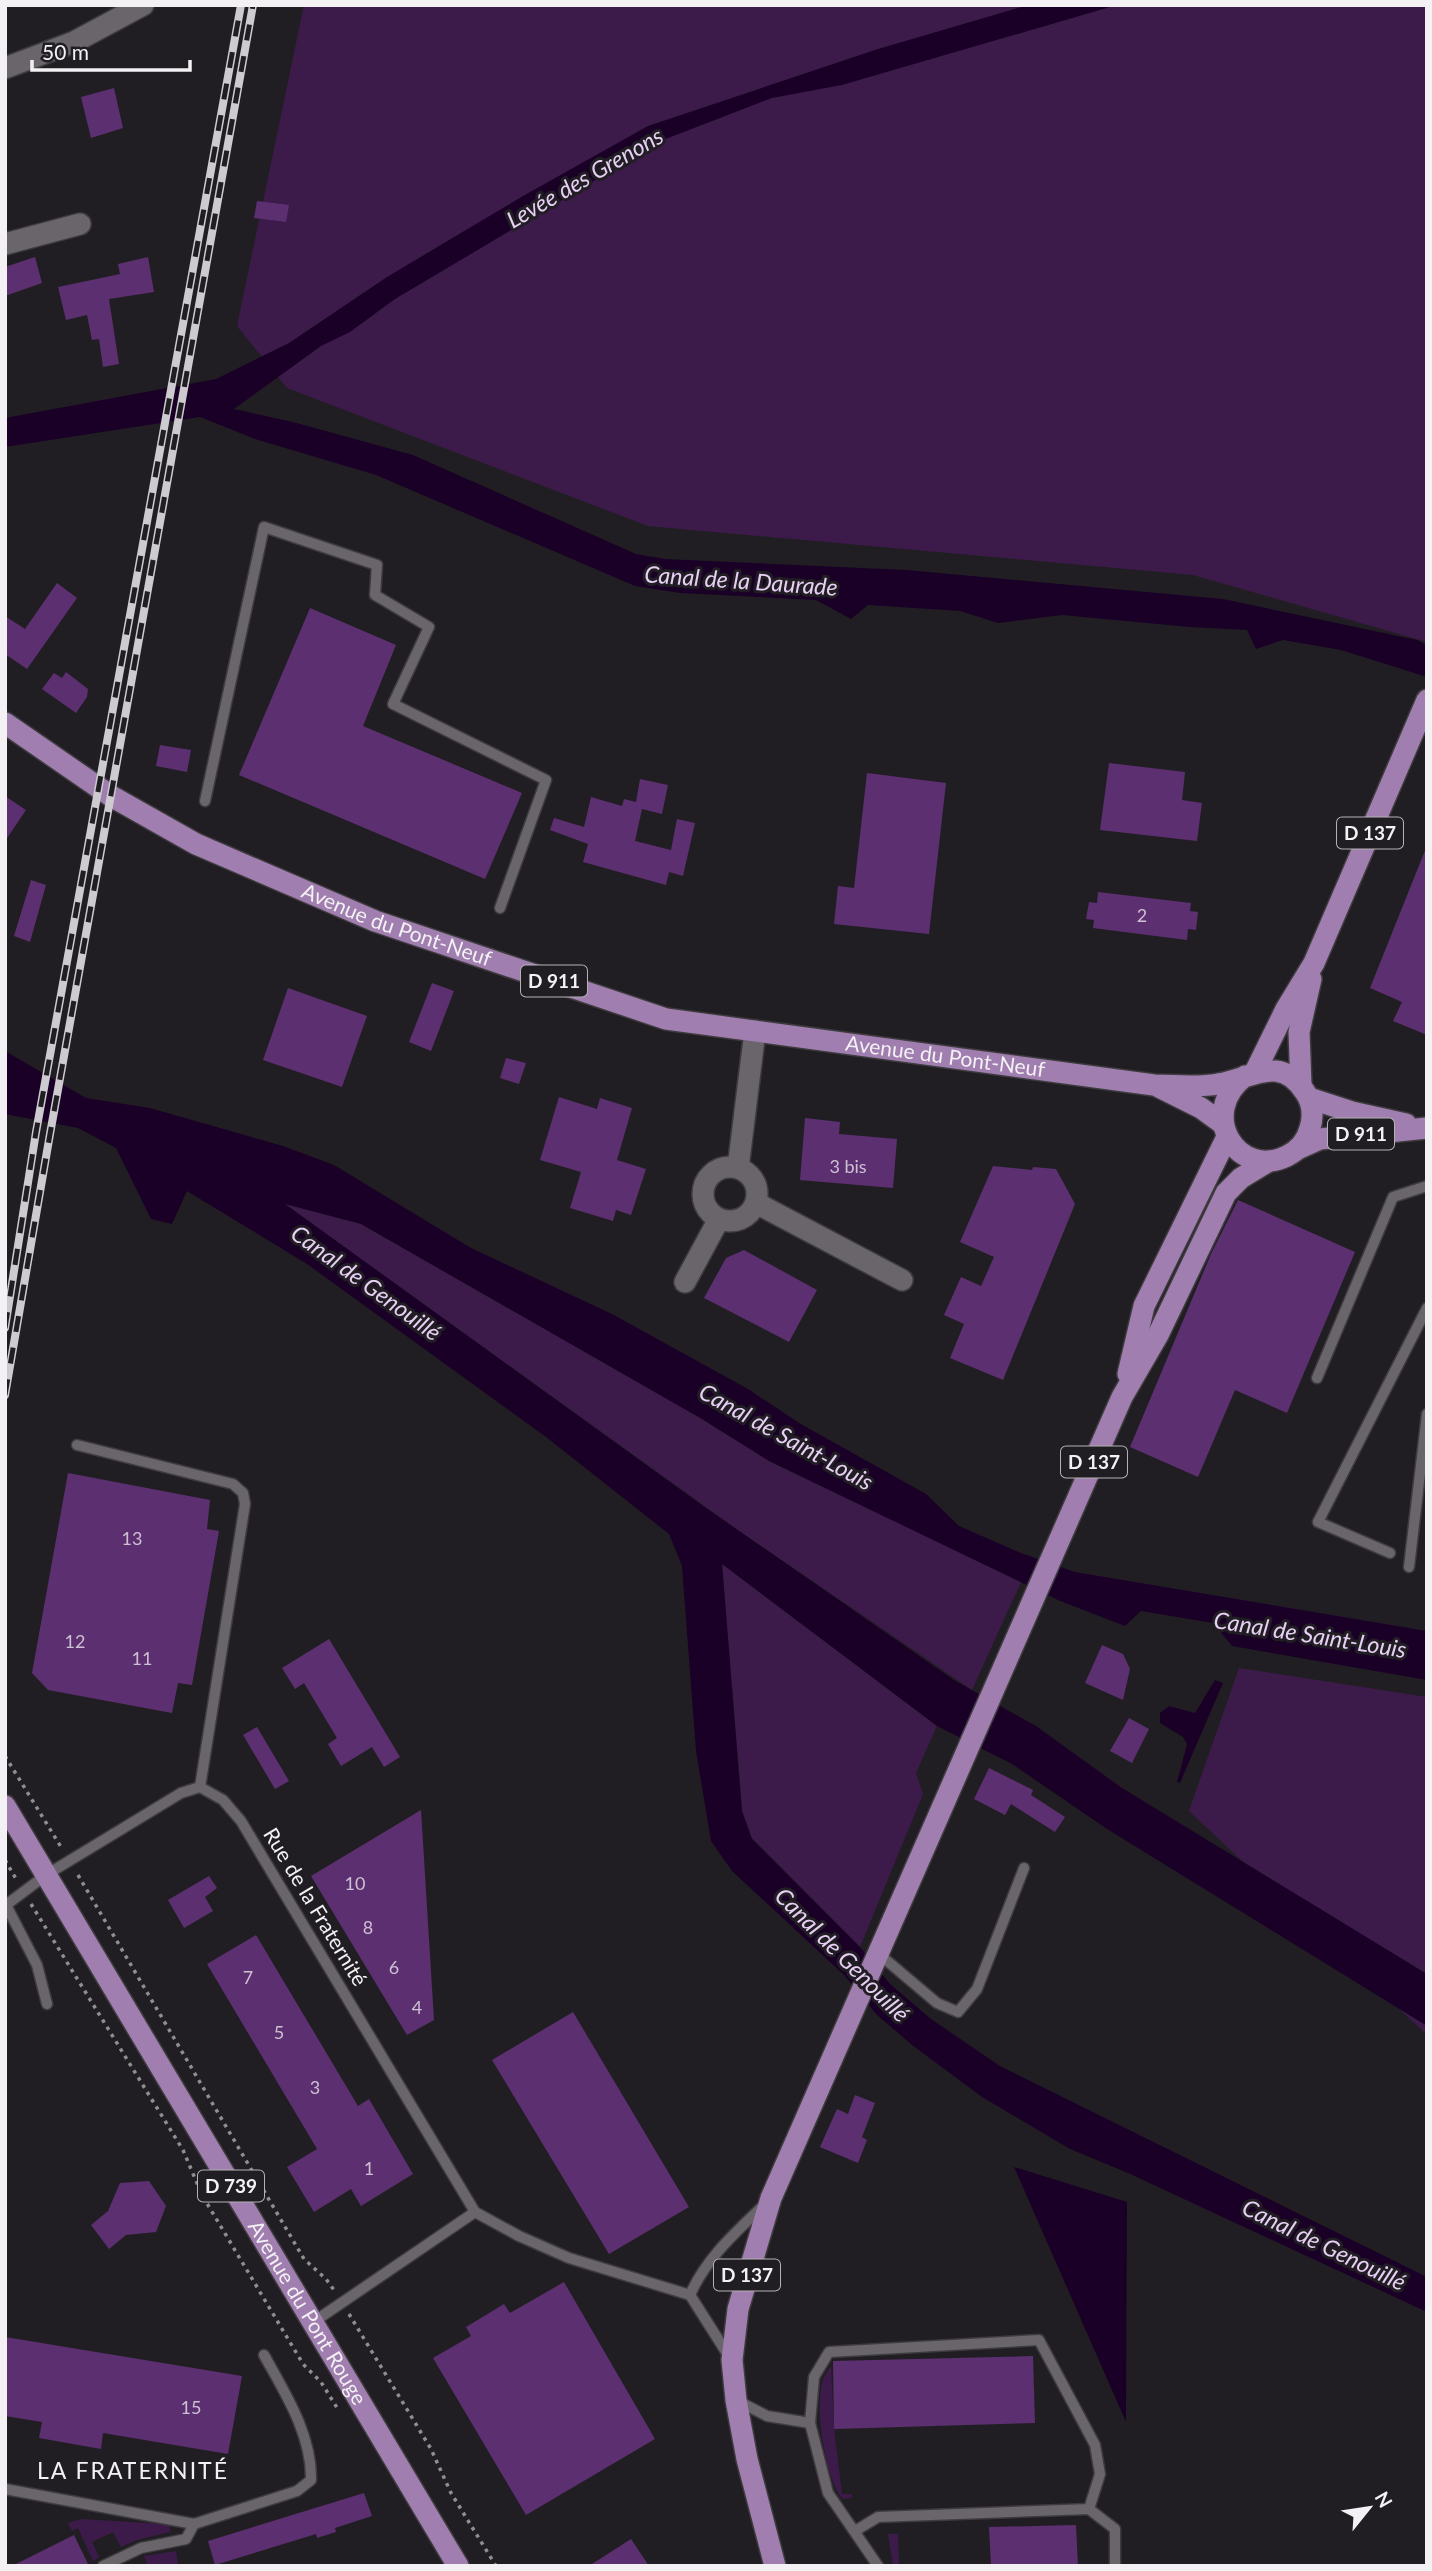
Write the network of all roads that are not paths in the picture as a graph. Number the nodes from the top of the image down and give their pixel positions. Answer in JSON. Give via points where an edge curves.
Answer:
{"nodes":[{"id":1,"x":143,"y":5,"type":"edge"},
{"id":2,"x":5,"y":68,"type":"edge"},
{"id":3,"x":80,"y":224,"type":"dead end"},
{"id":4,"x":5,"y":244,"type":"edge"},
{"id":5,"x":1426,"y":701,"type":"edge"},
{"id":6,"x":5,"y":723,"type":"edge"},
{"id":7,"x":205,"y":801,"type":"dead end"},
{"id":8,"x":500,"y":908,"type":"dead end"},
{"id":9,"x":1314,"y":963,"type":"junction"},
{"id":10,"x":755,"y":1031,"type":"junction"},
{"id":11,"x":1250,"y":1074,"type":"junction"},
{"id":12,"x":1154,"y":1085,"type":"junction"},
{"id":13,"x":1305,"y":1091,"type":"junction"},
{"id":14,"x":1426,"y":1128,"type":"edge"},
{"id":15,"x":1225,"y":1130,"type":"junction"},
{"id":16,"x":1300,"y":1147,"type":"junction"},
{"id":17,"x":1269,"y":1161,"type":"junction"},
{"id":18,"x":737,"y":1168,"type":"junction"},
{"id":19,"x":1427,"y":1186,"type":"edge"},
{"id":20,"x":756,"y":1203,"type":"junction"},
{"id":21,"x":719,"y":1219,"type":"junction"},
{"id":22,"x":902,"y":1280,"type":"dead end"},
{"id":23,"x":685,"y":1282,"type":"dead end"},
{"id":24,"x":1427,"y":1308,"type":"edge"},
{"id":25,"x":1317,"y":1378,"type":"dead end"},
{"id":26,"x":1122,"y":1396,"type":"junction"},
{"id":27,"x":1427,"y":1414,"type":"edge"},
{"id":28,"x":77,"y":1445,"type":"dead end"},
{"id":29,"x":1390,"y":1553,"type":"dead end"},
{"id":30,"x":1409,"y":1567,"type":"dead end"},
{"id":31,"x":200,"y":1787,"type":"junction"},
{"id":32,"x":5,"y":1806,"type":"edge"},
{"id":33,"x":1024,"y":1868,"type":"dead end"},
{"id":34,"x":46,"y":1875,"type":"junction"},
{"id":35,"x":6,"y":1904,"type":"edge"},
{"id":36,"x":877,"y":1959,"type":"junction"},
{"id":37,"x":47,"y":2004,"type":"dead end"},
{"id":38,"x":771,"y":2198,"type":"junction"},
{"id":39,"x":475,"y":2212,"type":"junction"},
{"id":40,"x":690,"y":2295,"type":"junction"},
{"id":41,"x":312,"y":2323,"type":"junction"},
{"id":42,"x":264,"y":2355,"type":"dead end"},
{"id":43,"x":732,"y":2360,"type":"junction"},
{"id":44,"x":736,"y":2400,"type":"junction"},
{"id":45,"x":810,"y":2423,"type":"junction"},
{"id":46,"x":5,"y":2489,"type":"edge"},
{"id":47,"x":1089,"y":2509,"type":"junction"},
{"id":48,"x":194,"y":2524,"type":"junction"},
{"id":49,"x":855,"y":2531,"type":"junction"},
{"id":50,"x":103,"y":2566,"type":"edge"},
{"id":51,"x":458,"y":2566,"type":"edge"},
{"id":52,"x":775,"y":2566,"type":"edge"},
{"id":53,"x":878,"y":2566,"type":"edge"},
{"id":54,"x":1115,"y":2566,"type":"edge"}],
"edges":[{"from":1,"to":2,"type":"street","via":[[74,41]]},
{"from":3,"to":4,"type":"street"},
{"from":5,"to":9,"type":"main road","number":"D 137"},
{"from":6,"to":10,"type":"main road","name":"Avenue du Pont-Neuf","number":"D 911","via":[[111,796],[196,844],[375,921],[666,1019]]},
{"from":7,"to":8,"type":"lane","via":[[264,527],[377,565],[375,596],[429,627],[393,704],[546,780]]},
{"from":9,"to":11,"type":"main road","number":"D 137"},
{"from":9,"to":13,"type":"main road","number":"D 137","via":[[1299,1032]]},
{"from":10,"to":12,"type":"main road","name":"Avenue du Pont-Neuf","number":"D 911"},
{"from":10,"to":18,"type":"street"},
{"from":11,"to":12,"type":"main road","number":"D 911","via":[[1220,1084]]},
{"from":11,"to":13,"type":"main road","via":[[1280,1072]]},
{"from":11,"to":15,"type":"main road","via":[[1226,1096]]},
{"from":12,"to":15,"type":"main road","number":"D 911","via":[[1200,1108]]},
{"from":13,"to":14,"type":"main road","number":"D 911","via":[[1352,1112]]},
{"from":13,"to":16,"type":"main road","via":[[1312,1124]]},
{"from":14,"to":16,"type":"main road","number":"D 911","via":[[1320,1139]]},
{"from":15,"to":17,"type":"main road","via":[[1245,1155]]},
{"from":15,"to":26,"type":"main road","number":"D 137","via":[[1144,1306]]},
{"from":16,"to":17,"type":"main road"},
{"from":17,"to":26,"type":"main road","number":"D 137","via":[[1226,1193],[1158,1335]]},
{"from":18,"to":20,"type":"street","via":[[752,1178]]},
{"from":18,"to":21,"type":"street","via":[[720,1169],[707,1181],[703,1198]]},
{"from":19,"to":25,"type":"lane","via":[[1393,1197]]},
{"from":20,"to":21,"type":"street","via":[[737,1221]]},
{"from":20,"to":22,"type":"street"},
{"from":21,"to":23,"type":"street"},
{"from":24,"to":29,"type":"lane","via":[[1318,1521]]},
{"from":26,"to":36,"type":"main road","number":"D 137"},
{"from":27,"to":30,"type":"lane"},
{"from":28,"to":31,"type":"lane","via":[[233,1484],[243,1493],[245,1504]]},
{"from":31,"to":34,"type":"lane","via":[[181,1793]]},
{"from":31,"to":39,"type":"lane","name":"Rue de la Fraternité","via":[[223,1800],[242,1821]]},
{"from":32,"to":34,"type":"main road","name":"Avenue du Pont Rouge","number":"D 739"},
{"from":33,"to":36,"type":"lane","via":[[977,1989],[958,2012],[937,2003]]},
{"from":34,"to":35,"type":"lane"},
{"from":34,"to":41,"type":"main road","name":"Avenue du Pont Rouge","number":"D 739"},
{"from":35,"to":37,"type":"lane","via":[[37,1965]]},
{"from":36,"to":38,"type":"main road","number":"D 137"},
{"from":38,"to":40,"type":"lane","via":[[712,2256]]},
{"from":38,"to":43,"type":"main road","number":"D 137","via":[[738,2309]]},
{"from":39,"to":40,"type":"lane","via":[[569,2258]]},
{"from":39,"to":41,"type":"lane"},
{"from":40,"to":43,"type":"lane"},
{"from":41,"to":51,"type":"main road","name":"Avenue du Pont Rouge","number":"D 739"},
{"from":42,"to":48,"type":"lane","via":[[295,2413],[311,2461],[311,2480],[297,2491]]},
{"from":43,"to":44,"type":"main road","number":"D 137"},
{"from":44,"to":45,"type":"lane","via":[[767,2416]]},
{"from":44,"to":52,"type":"main road","number":"D 137"},
{"from":45,"to":47,"type":"lane","via":[[814,2377],[829,2352],[1039,2340],[1095,2445],[1100,2474]]},
{"from":45,"to":49,"type":"lane","via":[[828,2493]]},
{"from":46,"to":48,"type":"lane"},
{"from":47,"to":49,"type":"lane","via":[[878,2517]]},
{"from":47,"to":54,"type":"lane","via":[[1115,2529]]},
{"from":48,"to":50,"type":"lane","via":[[186,2539],[141,2548]]},
{"from":49,"to":53,"type":"lane"}]}
